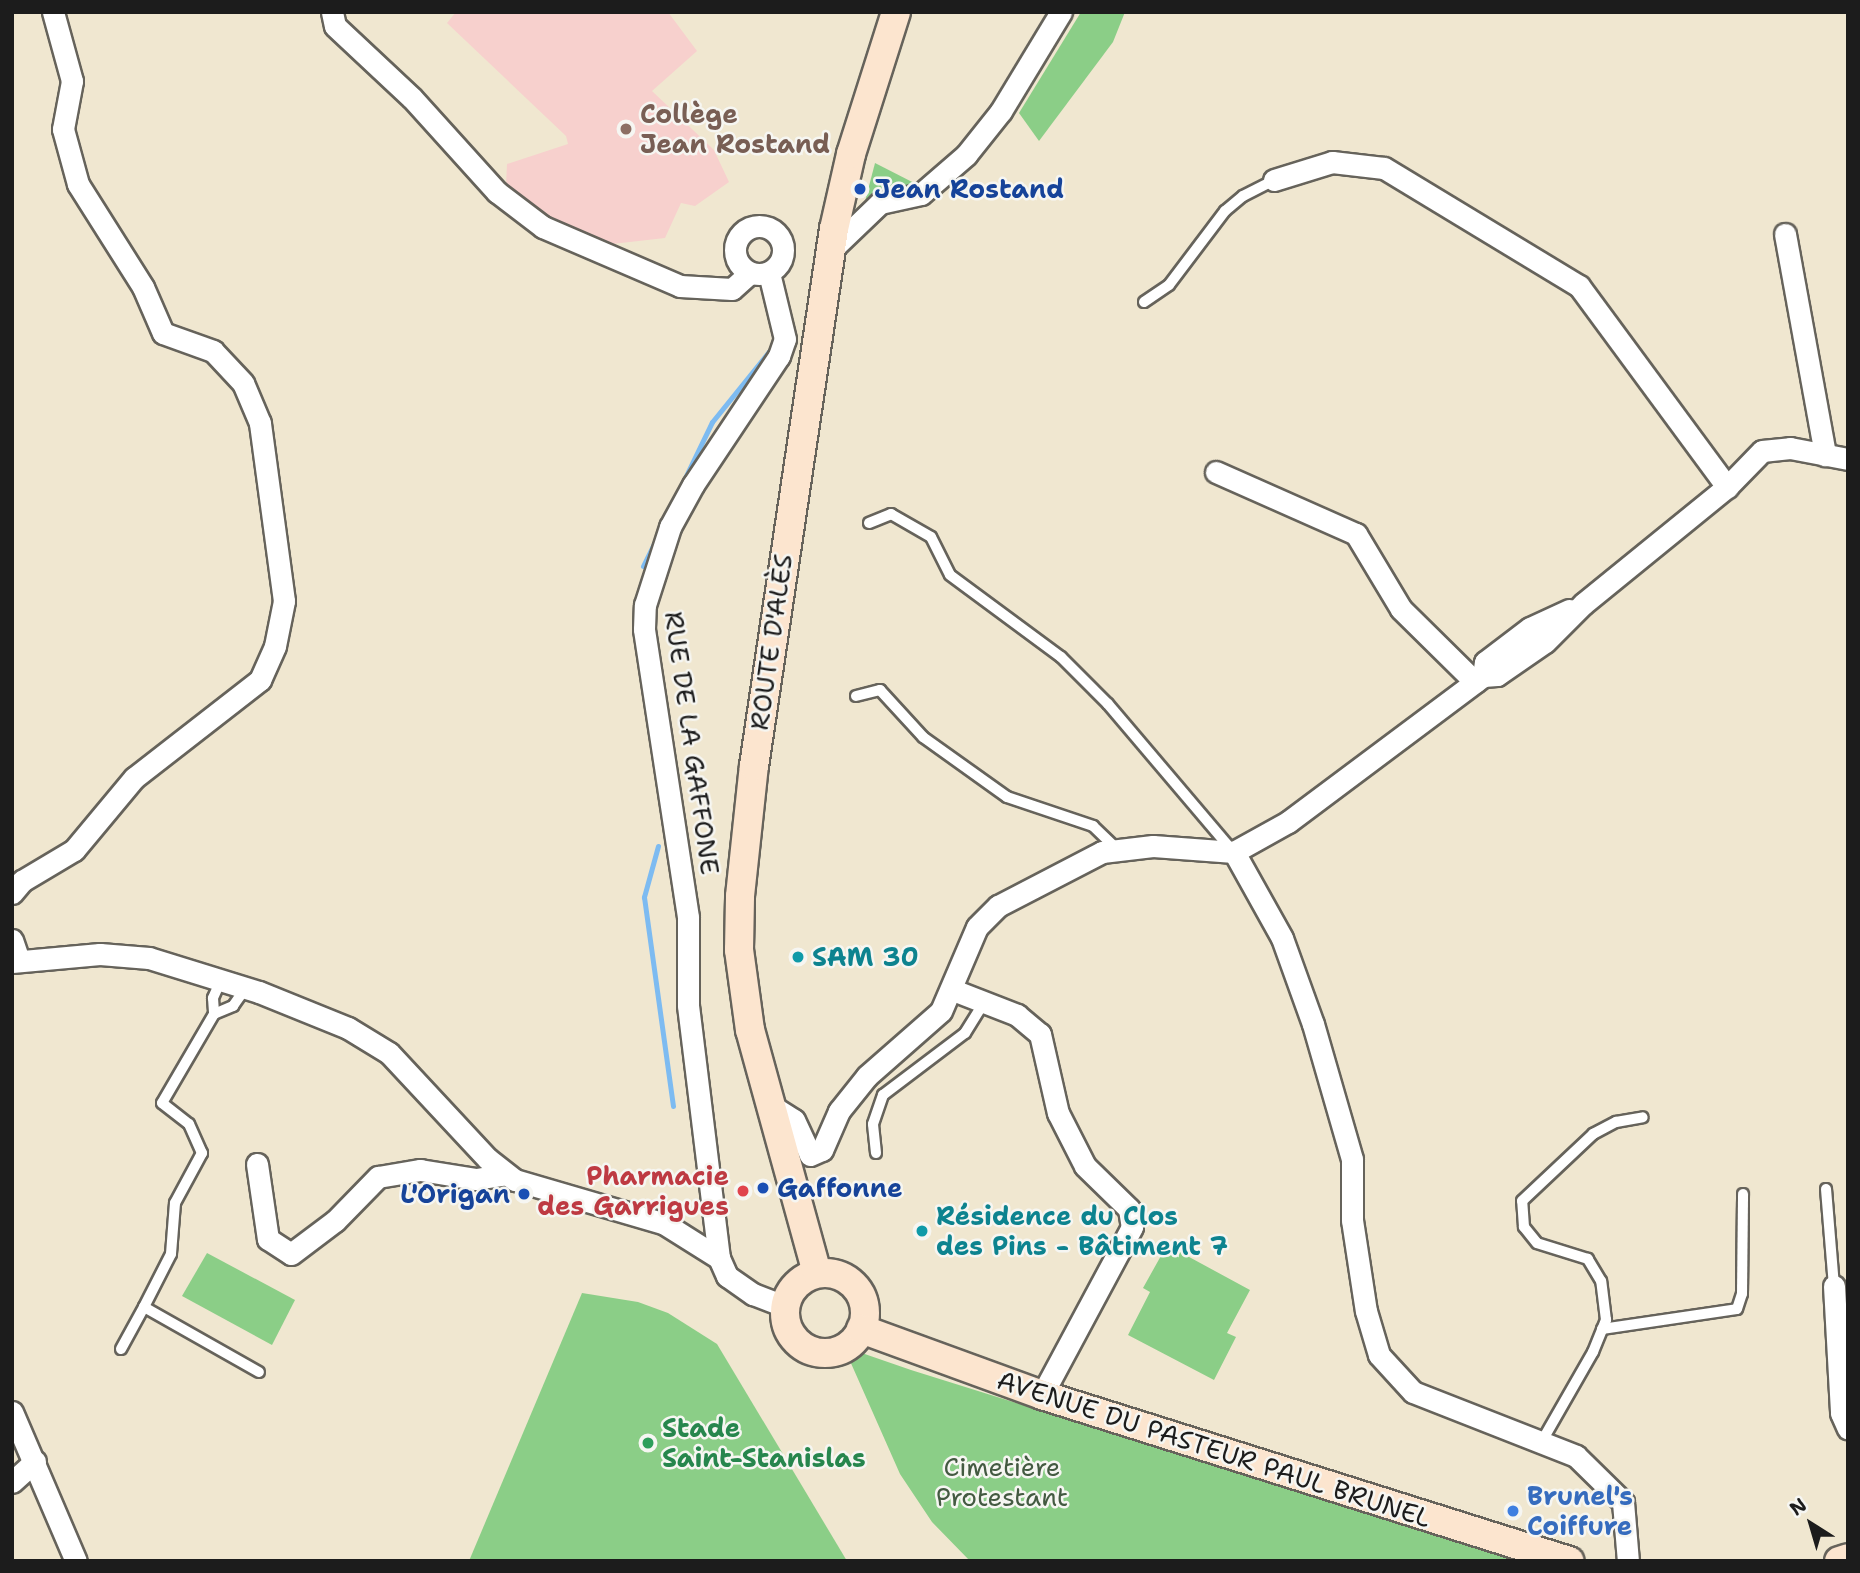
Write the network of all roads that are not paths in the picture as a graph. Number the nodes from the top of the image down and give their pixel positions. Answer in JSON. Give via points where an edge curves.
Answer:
{"nodes":[{"id":1,"x":53,"y":12,"type":"edge"},
{"id":2,"x":332,"y":12,"type":"edge"},
{"id":3,"x":896,"y":12,"type":"edge"},
{"id":4,"x":1061,"y":12,"type":"edge"},
{"id":5,"x":1274,"y":180,"type":"joint"},
{"id":6,"x":1785,"y":234,"type":"dead end"},
{"id":7,"x":831,"y":250,"type":"junction"},
{"id":8,"x":1144,"y":302,"type":"dead end"},
{"id":9,"x":1825,"y":454,"type":"junction"},
{"id":10,"x":1848,"y":459,"type":"edge"},
{"id":11,"x":1216,"y":472,"type":"dead end"},
{"id":12,"x":1727,"y":487,"type":"junction"},
{"id":13,"x":869,"y":523,"type":"dead end"},
{"id":14,"x":1479,"y":679,"type":"junction"},
{"id":15,"x":856,"y":696,"type":"dead end"},
{"id":16,"x":1119,"y":850,"type":"junction"},
{"id":17,"x":1234,"y":852,"type":"junction"},
{"id":18,"x":12,"y":893,"type":"edge"},
{"id":19,"x":12,"y":940,"type":"edge"},
{"id":20,"x":16,"y":961,"type":"edge"},
{"id":21,"x":221,"y":980,"type":"junction"},
{"id":22,"x":245,"y":989,"type":"junction"},
{"id":23,"x":953,"y":990,"type":"junction"},
{"id":24,"x":984,"y":1002,"type":"junction"},
{"id":25,"x":214,"y":1014,"type":"junction"},
{"id":26,"x":770,"y":1105,"type":"junction"},
{"id":27,"x":1643,"y":1117,"type":"dead end"},
{"id":28,"x":876,"y":1153,"type":"dead end"},
{"id":29,"x":257,"y":1164,"type":"dead end"},
{"id":30,"x":507,"y":1174,"type":"junction"},
{"id":31,"x":1826,"y":1189,"type":"dead end"},
{"id":32,"x":1743,"y":1195,"type":"dead end"},
{"id":33,"x":719,"y":1258,"type":"junction"},
{"id":34,"x":817,"y":1273,"type":"junction"},
{"id":35,"x":1834,"y":1286,"type":"joint"},
{"id":36,"x":785,"y":1306,"type":"junction"},
{"id":37,"x":144,"y":1307,"type":"junction"},
{"id":38,"x":861,"y":1329,"type":"junction"},
{"id":39,"x":1602,"y":1329,"type":"junction"},
{"id":40,"x":121,"y":1349,"type":"dead end"},
{"id":41,"x":259,"y":1372,"type":"dead end"},
{"id":42,"x":1042,"y":1395,"type":"junction"},
{"id":43,"x":12,"y":1412,"type":"edge"},
{"id":44,"x":1848,"y":1429,"type":"edge"},
{"id":45,"x":1542,"y":1441,"type":"junction"},
{"id":46,"x":35,"y":1461,"type":"junction"},
{"id":47,"x":12,"y":1482,"type":"edge"},
{"id":48,"x":1848,"y":1558,"type":"edge"},
{"id":49,"x":76,"y":1561,"type":"edge"},
{"id":50,"x":1569,"y":1561,"type":"edge"},
{"id":51,"x":1628,"y":1561,"type":"edge"},
{"id":52,"x":1839,"y":1561,"type":"edge"}],
"edges":[{"from":1,"to":18,"type":"street","via":[[72,81],[63,129],[78,184],[143,288],[163,333],[213,351],[243,383],[260,423],[284,601],[275,646],[260,680],[134,778],[74,850],[22,881]]},
{"from":2,"to":33,"type":"street","name":"RUE DE LA GAFFONE","via":[[335,26],[412,98],[497,192],[542,227],[680,286],[732,289],[759,273],[785,339],[779,356],[687,495],[651,575],[645,605],[644,629],[688,917],[688,1005]]},
{"from":3,"to":7,"type":"main road","name":"ROUTE D'ALÈS","via":[[851,154]]},
{"from":4,"to":7,"type":"street","via":[[994,120],[966,155],[921,194],[880,204]]},
{"from":5,"to":8,"type":"lane","via":[[1242,195],[1169,285]]},
{"from":5,"to":12,"type":"street","via":[[1332,162],[1384,168],[1580,286]]},
{"from":6,"to":9,"type":"street"},
{"from":7,"to":26,"type":"main road","name":"ROUTE D'ALÈS","via":[[756,753],[740,896],[739,950],[746,1004]]},
{"from":9,"to":10,"type":"street"},
{"from":9,"to":12,"type":"street","via":[[1790,448],[1762,451]]},
{"from":11,"to":14,"type":"street","via":[[1356,534],[1401,609]]},
{"from":12,"to":14,"type":"street","via":[[1583,604],[1530,628],[1485,662]]},
{"from":13,"to":17,"type":"lane","via":[[891,513],[932,537],[950,575],[1061,657],[1108,704]]},
{"from":14,"to":17,"type":"street","via":[[1288,822]]},
{"from":15,"to":16,"type":"lane","via":[[880,690],[923,737],[1007,797],[1093,826]]},
{"from":16,"to":17,"type":"street","via":[[1153,846]]},
{"from":16,"to":23,"type":"street","via":[[1102,852],[998,906],[978,927]]},
{"from":17,"to":45,"type":"street","via":[[1282,938],[1314,1024],[1352,1159],[1352,1220],[1366,1311],[1379,1355],[1412,1392]]},
{"from":19,"to":20,"type":"street"},
{"from":20,"to":21,"type":"street","via":[[100,954],[149,958]]},
{"from":21,"to":22,"type":"street"},
{"from":21,"to":25,"type":"lane","via":[[213,999]]},
{"from":22,"to":25,"type":"lane","via":[[233,1006]]},
{"from":22,"to":30,"type":"street","via":[[348,1028],[389,1053]]},
{"from":23,"to":24,"type":"street"},
{"from":23,"to":26,"type":"street","via":[[941,1011],[853,1093],[839,1111],[822,1150],[810,1155],[794,1119]]},
{"from":24,"to":28,"type":"lane","via":[[965,1032],[883,1095],[873,1124]]},
{"from":24,"to":42,"type":"street","via":[[1017,1015],[1040,1034],[1058,1113],[1085,1166],[1129,1209],[1132,1227]]},
{"from":25,"to":37,"type":"lane","via":[[162,1103],[189,1124],[202,1153],[175,1203],[171,1254]]},
{"from":26,"to":34,"type":"main road","name":"ROUTE D'ALÈS"},
{"from":27,"to":39,"type":"lane","via":[[1616,1122],[1593,1134],[1522,1201],[1524,1227],[1537,1242],[1588,1259],[1601,1281],[1606,1320]]},
{"from":29,"to":30,"type":"street","via":[[268,1239],[290,1254],[335,1221],[379,1177],[419,1170],[477,1179]]},
{"from":30,"to":33,"type":"street","via":[[551,1193],[665,1224]]},
{"from":31,"to":35,"type":"lane"},
{"from":32,"to":39,"type":"lane","via":[[1742,1294],[1737,1309]]},
{"from":33,"to":36,"type":"street","via":[[727,1276],[753,1294]]},
{"from":34,"to":36,"type":"main road","via":[[796,1284]]},
{"from":34,"to":38,"type":"main road","via":[[830,1273],[852,1283],[864,1305]]},
{"from":35,"to":44,"type":"street","via":[[1841,1413]]},
{"from":36,"to":38,"type":"main road","via":[[792,1336],[812,1351],[836,1352]]},
{"from":37,"to":40,"type":"lane"},
{"from":37,"to":41,"type":"lane"},
{"from":38,"to":42,"type":"main road","name":"AVENUE DU PASTEUR PAUL BRUNEL"},
{"from":39,"to":45,"type":"lane"},
{"from":42,"to":50,"type":"main road","name":"AVENUE DU PASTEUR PAUL BRUNEL"},
{"from":43,"to":46,"type":"street"},
{"from":45,"to":51,"type":"street","via":[[1576,1456],[1623,1502]]},
{"from":46,"to":47,"type":"street"},
{"from":46,"to":49,"type":"street"},
{"from":48,"to":52,"type":"main road"}]}
